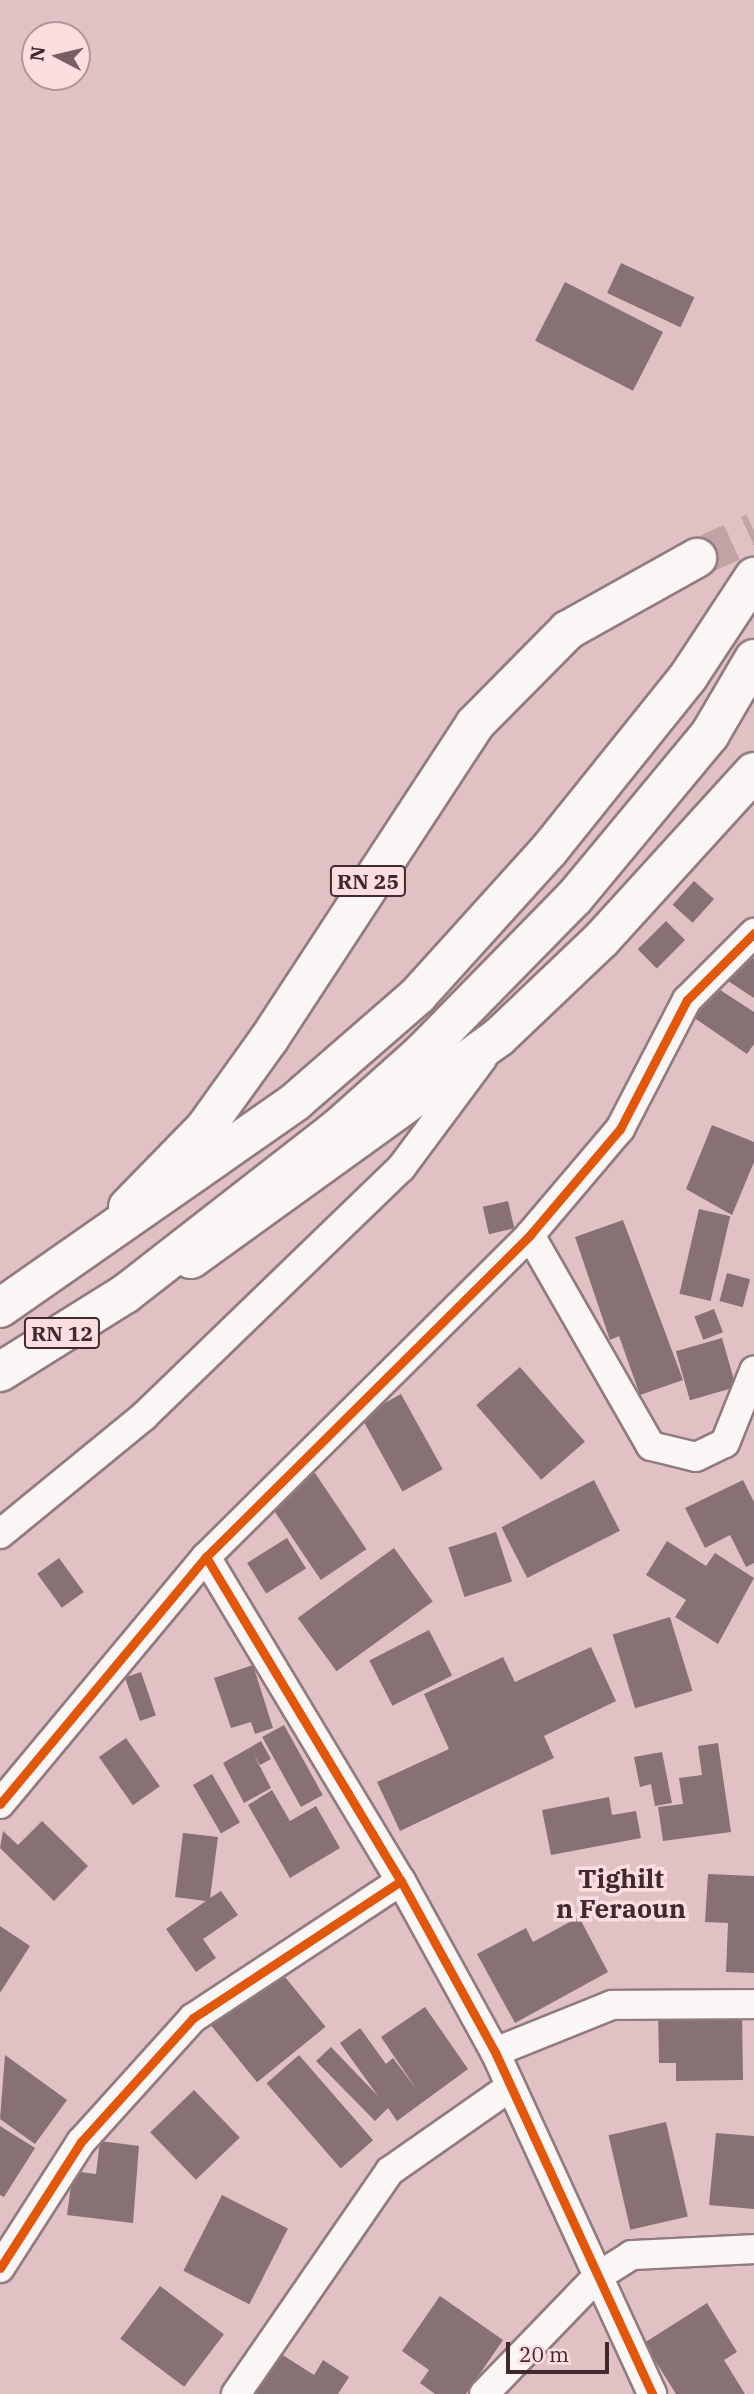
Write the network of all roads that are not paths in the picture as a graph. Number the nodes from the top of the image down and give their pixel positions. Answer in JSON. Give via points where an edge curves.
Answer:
{"nodes":[{"id":1,"x":697,"y":558,"type":"tunnel mouth"},
{"id":2,"x":754,"y":577,"type":"edge"},
{"id":3,"x":754,"y":660,"type":"edge"},
{"id":4,"x":754,"y":772,"type":"edge"},
{"id":5,"x":754,"y":933,"type":"edge"},
{"id":6,"x":499,"y":1037,"type":"junction"},
{"id":7,"x":530,"y":1235,"type":"junction"},
{"id":8,"x":84,"y":1253,"type":"junction"},
{"id":9,"x":125,"y":1294,"type":"junction"},
{"id":10,"x":0,"y":1308,"type":"edge"},
{"id":11,"x":754,"y":1371,"type":"edge"},
{"id":12,"x":0,"y":1372,"type":"edge"},
{"id":13,"x":0,"y":1534,"type":"edge"},
{"id":14,"x":206,"y":1557,"type":"junction"},
{"id":15,"x":0,"y":1804,"type":"edge"},
{"id":16,"x":401,"y":1881,"type":"junction"},
{"id":17,"x":754,"y":2004,"type":"edge"},
{"id":18,"x":495,"y":2052,"type":"junction"},
{"id":19,"x":510,"y":2087,"type":"junction"},
{"id":20,"x":754,"y":2249,"type":"edge"},
{"id":21,"x":0,"y":2268,"type":"edge"},
{"id":22,"x":597,"y":2277,"type":"junction"},
{"id":23,"x":236,"y":2394,"type":"edge"},
{"id":24,"x":484,"y":2394,"type":"edge"},
{"id":25,"x":652,"y":2394,"type":"edge"}],
"edges":[{"from":1,"to":8,"type":"main road","number":"RN 25","via":[[568,630],[475,724],[205,1128]]},
{"from":2,"to":8,"type":"main road","via":[[688,677],[549,850],[418,995],[295,1102]]},
{"from":3,"to":9,"type":"main road","via":[[709,734],[582,888],[422,1053],[337,1129]]},
{"from":4,"to":6,"type":"main road","via":[[601,940]]},
{"from":5,"to":7,"type":"street","via":[[687,1000],[620,1129]]},
{"from":6,"to":9,"type":"main road","via":[[223,1242]]},
{"from":6,"to":13,"type":"street","via":[[401,1168],[144,1416]]},
{"from":7,"to":11,"type":"street","via":[[651,1446],[696,1457],[725,1443]]},
{"from":7,"to":14,"type":"street"},
{"from":8,"to":10,"type":"main road"},
{"from":9,"to":12,"type":"main road","number":"RN 12"},
{"from":14,"to":15,"type":"street"},
{"from":14,"to":16,"type":"street"},
{"from":16,"to":18,"type":"street"},
{"from":16,"to":21,"type":"street","via":[[193,2018],[81,2142]]},
{"from":17,"to":18,"type":"street","via":[[612,2006]]},
{"from":18,"to":19,"type":"street"},
{"from":19,"to":22,"type":"street"},
{"from":19,"to":23,"type":"street","via":[[390,2171]]},
{"from":20,"to":22,"type":"street","via":[[632,2255]]},
{"from":22,"to":24,"type":"street"},
{"from":22,"to":25,"type":"street"}]}
